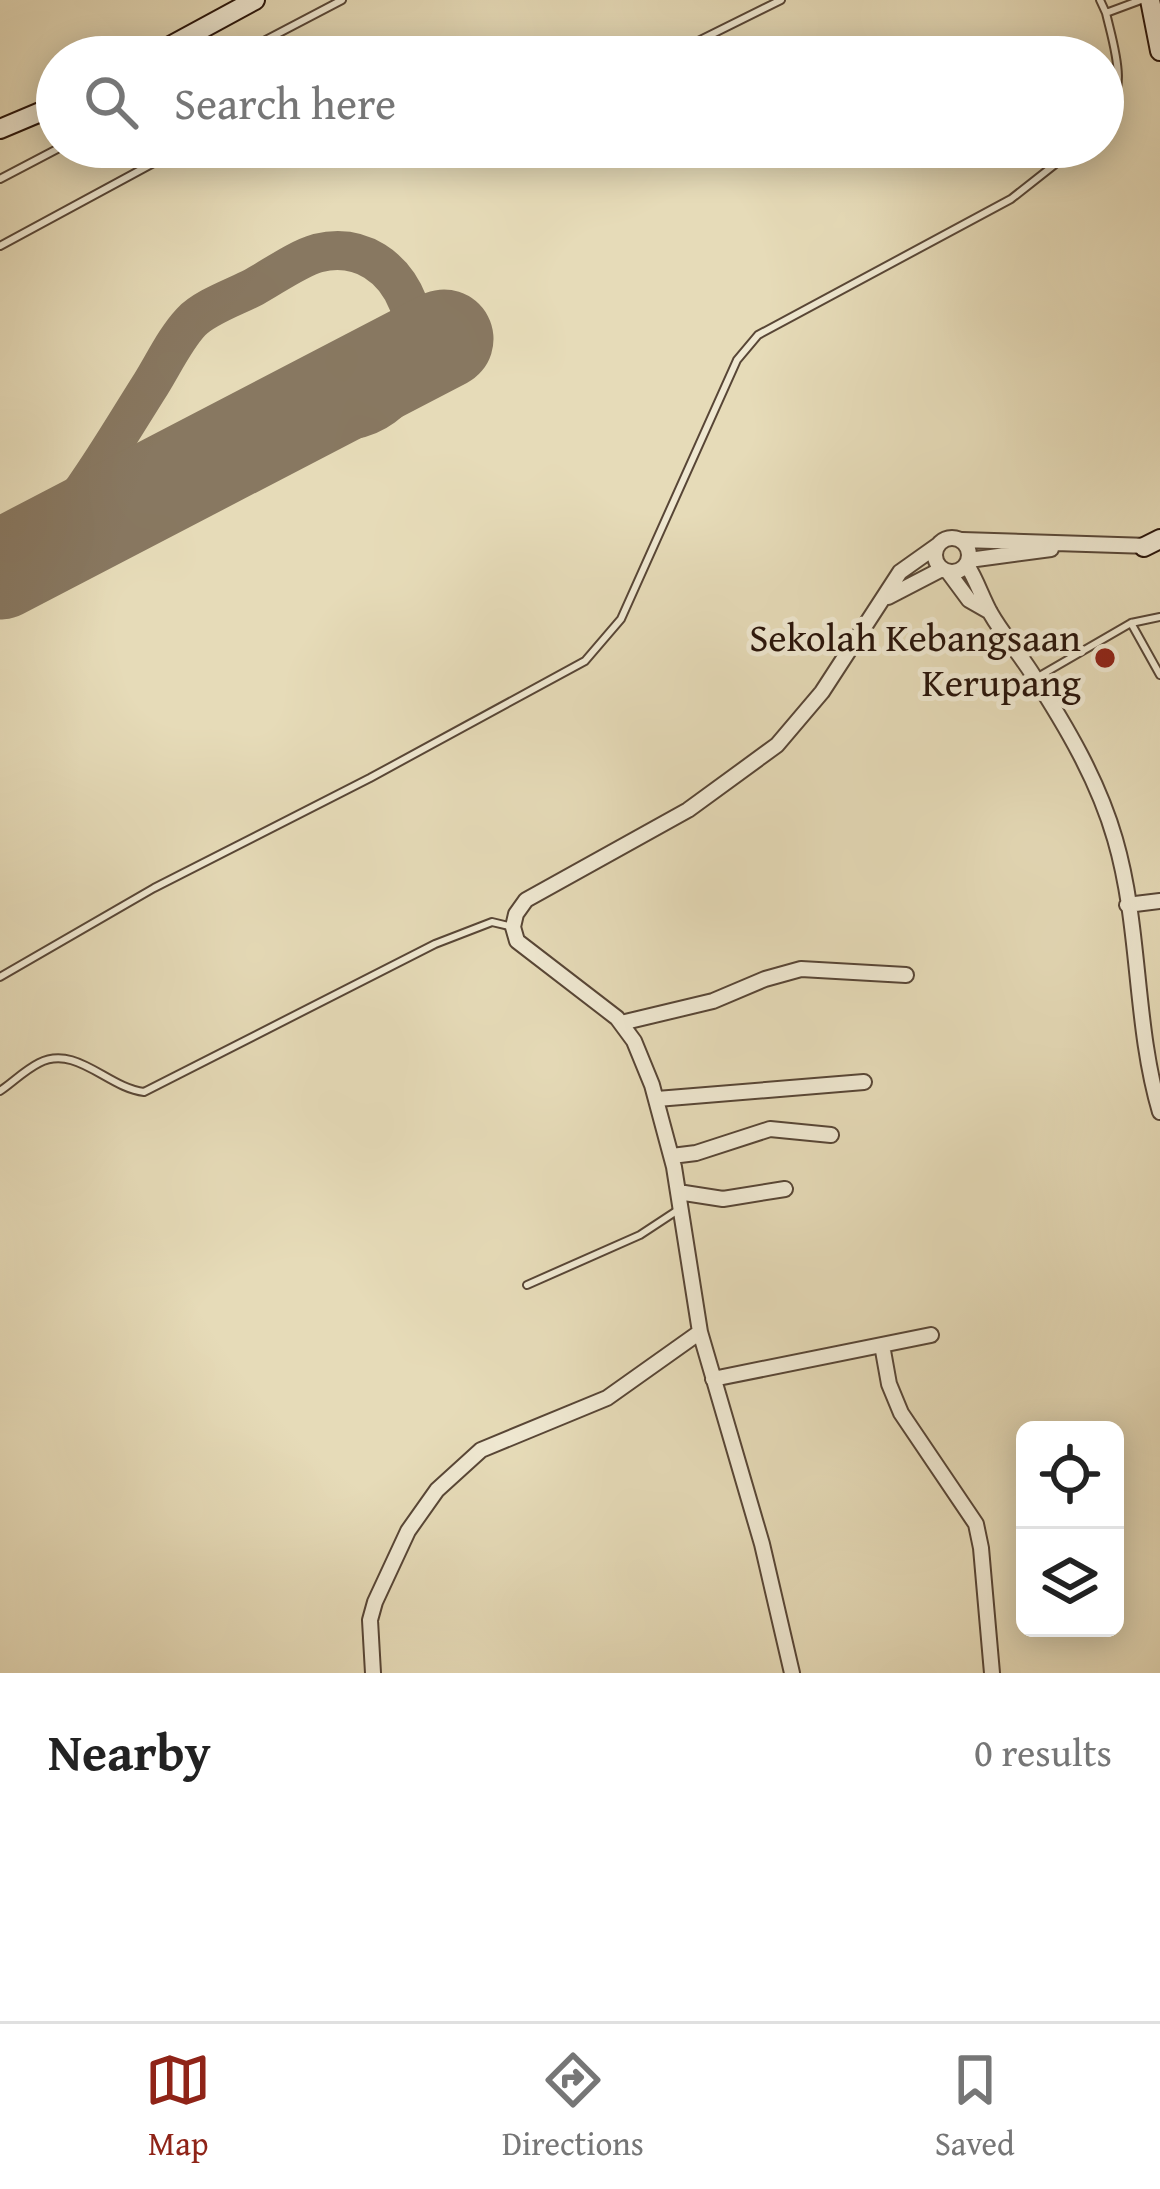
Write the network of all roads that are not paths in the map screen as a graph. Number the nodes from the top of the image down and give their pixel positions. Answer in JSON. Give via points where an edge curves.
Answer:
{"nodes":[{"id":1,"x":255,"y":0,"type":"edge"},
{"id":2,"x":342,"y":0,"type":"edge"},
{"id":3,"x":782,"y":0,"type":"edge"},
{"id":4,"x":1100,"y":0,"type":"edge"},
{"id":5,"x":1141,"y":0,"type":"edge"},
{"id":6,"x":1150,"y":0,"type":"edge"},
{"id":7,"x":1106,"y":13,"type":"junction"},
{"id":8,"x":189,"y":36,"type":"edge"},
{"id":9,"x":273,"y":36,"type":"edge"},
{"id":10,"x":709,"y":36,"type":"edge"},
{"id":11,"x":1112,"y":36,"type":"edge"},
{"id":12,"x":1160,"y":51,"type":"edge"},
{"id":13,"x":36,"y":114,"type":"edge"},
{"id":14,"x":0,"y":129,"type":"edge"},
{"id":15,"x":36,"y":160,"type":"edge"},
{"id":16,"x":144,"y":168,"type":"edge"},
{"id":17,"x":1050,"y":168,"type":"edge"},
{"id":18,"x":0,"y":179,"type":"edge"},
{"id":19,"x":0,"y":246,"type":"edge"},
{"id":20,"x":962,"y":540,"type":"junction"},
{"id":21,"x":1067,"y":544,"type":"junction"},
{"id":22,"x":938,"y":545,"type":"junction"},
{"id":23,"x":1151,"y":545,"type":"edge"},
{"id":24,"x":968,"y":562,"type":"junction"},
{"id":25,"x":946,"y":571,"type":"junction"},
{"id":26,"x":880,"y":603,"type":"junction"},
{"id":27,"x":990,"y":612,"type":"junction"},
{"id":28,"x":1160,"y":617,"type":"edge"},
{"id":29,"x":1131,"y":622,"type":"junction"},
{"id":30,"x":1160,"y":675,"type":"edge"},
{"id":31,"x":1036,"y":678,"type":"junction"},
{"id":32,"x":1160,"y":901,"type":"edge"},
{"id":33,"x":1127,"y":905,"type":"junction"},
{"id":34,"x":513,"y":927,"type":"junction"},
{"id":35,"x":906,"y":975,"type":"dead end"},
{"id":36,"x":0,"y":977,"type":"edge"},
{"id":37,"x":621,"y":1023,"type":"junction"},
{"id":38,"x":1154,"y":1057,"type":"edge"},
{"id":39,"x":864,"y":1082,"type":"dead end"},
{"id":40,"x":0,"y":1091,"type":"edge"},
{"id":41,"x":657,"y":1099,"type":"junction"},
{"id":42,"x":1160,"y":1112,"type":"edge"},
{"id":43,"x":831,"y":1135,"type":"dead end"},
{"id":44,"x":672,"y":1156,"type":"junction"},
{"id":45,"x":785,"y":1189,"type":"dead end"},
{"id":46,"x":680,"y":1200,"type":"junction"},
{"id":47,"x":527,"y":1286,"type":"dead end"},
{"id":48,"x":700,"y":1332,"type":"junction"},
{"id":49,"x":931,"y":1335,"type":"dead end"},
{"id":50,"x":882,"y":1346,"type":"junction"},
{"id":51,"x":713,"y":1379,"type":"junction"},
{"id":52,"x":373,"y":1673,"type":"edge"},
{"id":53,"x":792,"y":1673,"type":"edge"},
{"id":54,"x":992,"y":1673,"type":"edge"}],
"edges":[{"from":1,"to":8,"type":"main road"},
{"from":2,"to":9,"type":"lane"},
{"from":3,"to":10,"type":"lane"},
{"from":4,"to":7,"type":"lane"},
{"from":5,"to":7,"type":"lane"},
{"from":6,"to":12,"type":"main road"},
{"from":7,"to":11,"type":"lane"},
{"from":13,"to":14,"type":"main road"},
{"from":15,"to":18,"type":"lane"},
{"from":16,"to":19,"type":"lane"},
{"from":17,"to":36,"type":"lane","via":[[1011,199],[758,335],[737,359],[621,619],[585,661]]},
{"from":20,"to":21,"type":"street"},
{"from":20,"to":22,"type":"street"},
{"from":20,"to":24,"type":"street"},
{"from":21,"to":23,"type":"street"},
{"from":21,"to":24,"type":"street"},
{"from":22,"to":25,"type":"street","via":[[935,556]]},
{"from":22,"to":26,"type":"street","via":[[900,572]]},
{"from":24,"to":25,"type":"street"},
{"from":24,"to":27,"type":"street"},
{"from":25,"to":26,"type":"street","via":[[926,574]]},
{"from":25,"to":27,"type":"street"},
{"from":26,"to":34,"type":"street","via":[[777,745],[688,810],[537,893]]},
{"from":27,"to":31,"type":"street"},
{"from":28,"to":29,"type":"lane"},
{"from":29,"to":30,"type":"lane"},
{"from":29,"to":31,"type":"lane"},
{"from":31,"to":33,"type":"street","via":[[1103,804]]},
{"from":32,"to":33,"type":"street"},
{"from":33,"to":38,"type":"street"},
{"from":34,"to":37,"type":"street","via":[[534,958]]},
{"from":34,"to":40,"type":"lane","via":[[492,922],[435,944],[144,1093],[56,1058]]},
{"from":35,"to":37,"type":"street","via":[[801,970]]},
{"from":37,"to":41,"type":"street"},
{"from":38,"to":42,"type":"street"},
{"from":39,"to":41,"type":"street"},
{"from":41,"to":44,"type":"street"},
{"from":43,"to":44,"type":"street","via":[[770,1129]]},
{"from":44,"to":46,"type":"street"},
{"from":45,"to":46,"type":"street"},
{"from":46,"to":47,"type":"lane","via":[[640,1235]]},
{"from":46,"to":48,"type":"street"},
{"from":48,"to":51,"type":"street"},
{"from":48,"to":52,"type":"street","via":[[607,1398],[481,1450],[437,1490],[375,1602]]},
{"from":49,"to":50,"type":"street"},
{"from":50,"to":51,"type":"street"},
{"from":50,"to":54,"type":"street","via":[[901,1414],[976,1524]]},
{"from":51,"to":53,"type":"street"}]}
